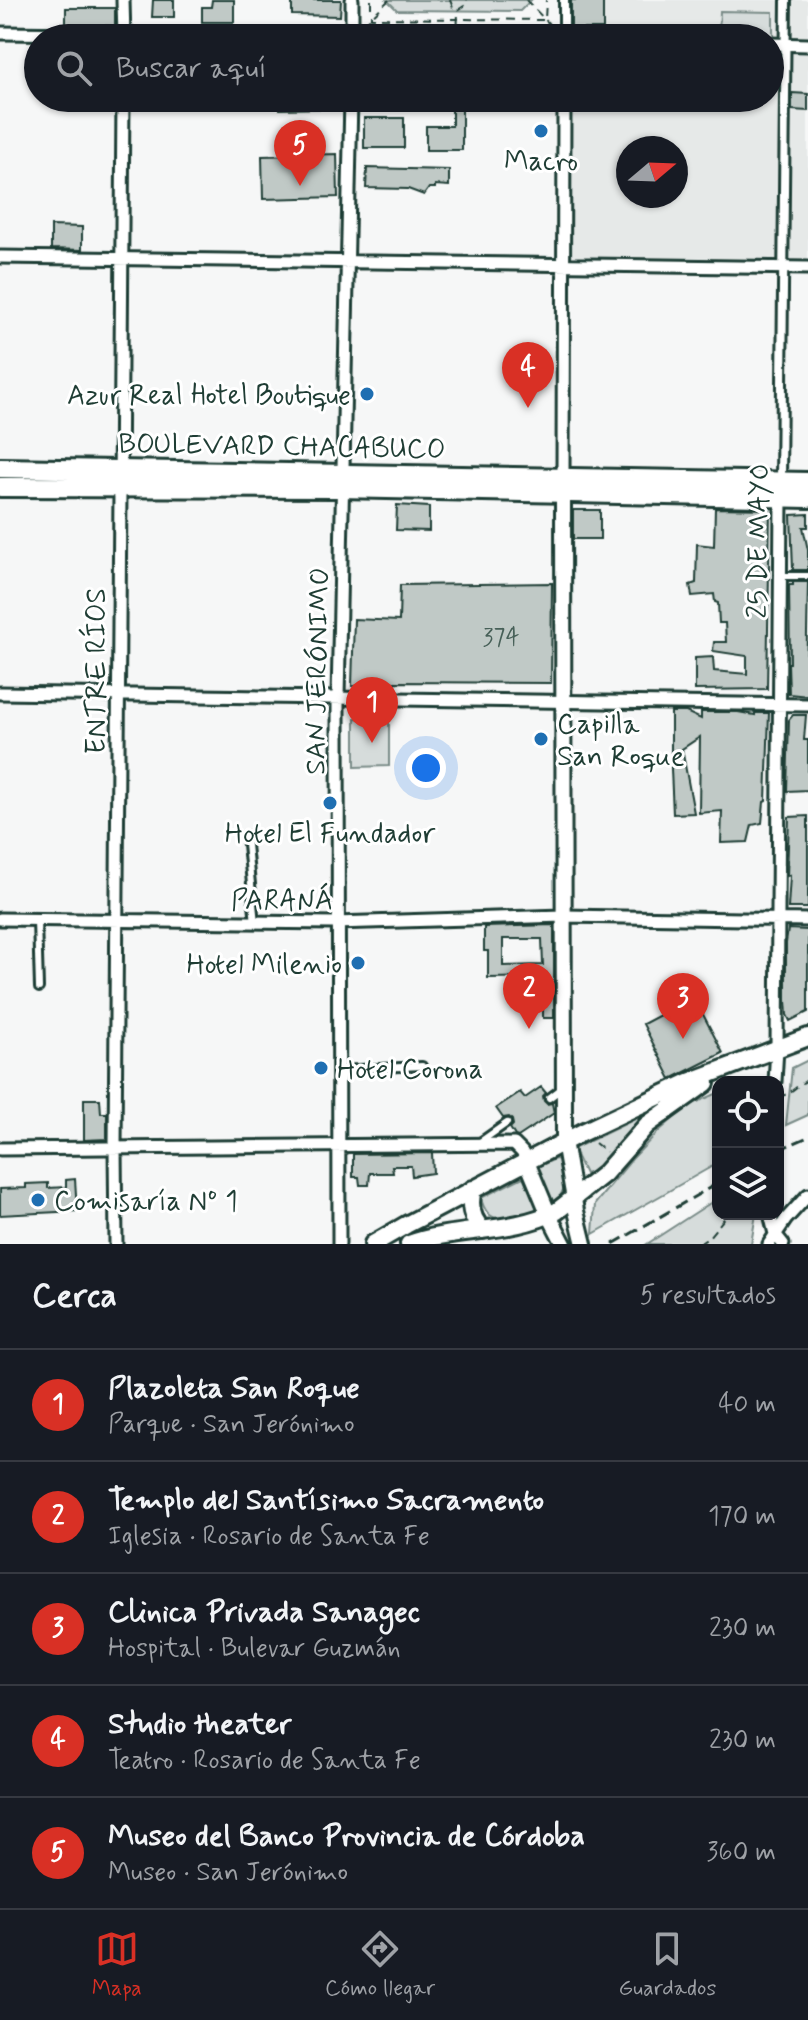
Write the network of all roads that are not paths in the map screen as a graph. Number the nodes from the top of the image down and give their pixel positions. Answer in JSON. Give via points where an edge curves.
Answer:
{"nodes":[{"id":1,"x":123,"y":0,"type":"edge"},
{"id":2,"x":352,"y":0,"type":"edge"},
{"id":3,"x":564,"y":0,"type":"edge"},
{"id":4,"x":786,"y":0,"type":"edge"},
{"id":5,"x":124,"y":24,"type":"edge"},
{"id":6,"x":352,"y":24,"type":"edge"},
{"id":7,"x":564,"y":24,"type":"edge"},
{"id":8,"x":0,"y":33,"type":"edge"},
{"id":9,"x":24,"y":34,"type":"edge"},
{"id":10,"x":785,"y":44,"type":"junction"},
{"id":11,"x":808,"y":45,"type":"edge"},
{"id":12,"x":123,"y":112,"type":"edge"},
{"id":13,"x":351,"y":112,"type":"edge"},
{"id":14,"x":564,"y":112,"type":"edge"},
{"id":15,"x":0,"y":257,"type":"edge"},
{"id":16,"x":122,"y":258,"type":"junction"},
{"id":17,"x":347,"y":261,"type":"junction"},
{"id":18,"x":563,"y":266,"type":"junction"},
{"id":19,"x":783,"y":268,"type":"junction"},
{"id":20,"x":808,"y":268,"type":"edge"},
{"id":21,"x":0,"y":468,"type":"edge"},
{"id":22,"x":120,"y":478,"type":"junction"},
{"id":23,"x":342,"y":481,"type":"junction"},
{"id":24,"x":808,"y":482,"type":"edge"},
{"id":25,"x":563,"y":486,"type":"junction"},
{"id":26,"x":0,"y":487,"type":"edge"},
{"id":27,"x":781,"y":490,"type":"junction"},
{"id":28,"x":808,"y":498,"type":"edge"},
{"id":29,"x":780,"y":576,"type":"junction"},
{"id":30,"x":808,"y":576,"type":"edge"},
{"id":31,"x":0,"y":693,"type":"edge"},
{"id":32,"x":119,"y":695,"type":"junction"},
{"id":33,"x":338,"y":698,"type":"junction"},
{"id":34,"x":563,"y":702,"type":"junction"},
{"id":35,"x":779,"y":704,"type":"junction"},
{"id":36,"x":808,"y":705,"type":"edge"},
{"id":37,"x":246,"y":835,"type":"dead end"},
{"id":38,"x":564,"y":916,"type":"junction"},
{"id":39,"x":0,"y":919,"type":"edge"},
{"id":40,"x":37,"y":920,"type":"junction"},
{"id":41,"x":777,"y":920,"type":"junction"},
{"id":42,"x":808,"y":920,"type":"edge"},
{"id":43,"x":117,"y":921,"type":"junction"},
{"id":44,"x":255,"y":923,"type":"junction"},
{"id":45,"x":339,"y":923,"type":"junction"},
{"id":46,"x":39,"y":988,"type":"dead end"},
{"id":47,"x":808,"y":1037,"type":"edge"},
{"id":48,"x":777,"y":1048,"type":"junction"},
{"id":49,"x":422,"y":1066,"type":"dead end"},
{"id":50,"x":735,"y":1066,"type":"junction"},
{"id":51,"x":339,"y":1070,"type":"junction"},
{"id":52,"x":775,"y":1076,"type":"edge"},
{"id":53,"x":564,"y":1087,"type":"junction"},
{"id":54,"x":549,"y":1098,"type":"dead end"},
{"id":55,"x":507,"y":1123,"type":"dead end"},
{"id":56,"x":564,"y":1141,"type":"junction"},
{"id":57,"x":476,"y":1145,"type":"junction"},
{"id":58,"x":339,"y":1147,"type":"junction"},
{"id":59,"x":115,"y":1148,"type":"junction"},
{"id":60,"x":0,"y":1149,"type":"edge"},
{"id":61,"x":527,"y":1162,"type":"junction"},
{"id":62,"x":473,"y":1189,"type":"junction"},
{"id":63,"x":808,"y":1195,"type":"edge"},
{"id":64,"x":575,"y":1198,"type":"junction"},
{"id":65,"x":549,"y":1215,"type":"junction"},
{"id":66,"x":513,"y":1224,"type":"junction"},
{"id":67,"x":483,"y":1230,"type":"junction"},
{"id":68,"x":772,"y":1239,"type":"edge"},
{"id":69,"x":116,"y":1244,"type":"edge"},
{"id":70,"x":339,"y":1244,"type":"edge"},
{"id":71,"x":373,"y":1244,"type":"edge"},
{"id":72,"x":409,"y":1244,"type":"edge"},
{"id":73,"x":564,"y":1244,"type":"edge"},
{"id":74,"x":584,"y":1244,"type":"edge"},
{"id":75,"x":783,"y":1244,"type":"edge"}],
"edges":[{"from":1,"to":5,"type":"street"},
{"from":2,"to":6,"type":"street"},
{"from":3,"to":7,"type":"street"},
{"from":4,"to":10,"type":"street","name":"25 DE MAYO"},
{"from":8,"to":9,"type":"street"},
{"from":10,"to":11,"type":"street"},
{"from":10,"to":19,"type":"street","name":"25 DE MAYO"},
{"from":12,"to":16,"type":"street","name":"ENTRE RÍOS"},
{"from":13,"to":17,"type":"street","name":"SAN JERÓNIMO"},
{"from":14,"to":18,"type":"street"},
{"from":15,"to":16,"type":"street"},
{"from":16,"to":17,"type":"street"},
{"from":16,"to":22,"type":"street","name":"ENTRE RÍOS"},
{"from":17,"to":18,"type":"street"},
{"from":17,"to":23,"type":"street","name":"SAN JERÓNIMO"},
{"from":18,"to":19,"type":"street"},
{"from":18,"to":25,"type":"street"},
{"from":19,"to":20,"type":"street"},
{"from":19,"to":27,"type":"street","name":"25 DE MAYO"},
{"from":21,"to":22,"type":"main road","name":"BOULEVARD CHACABUCO"},
{"from":22,"to":23,"type":"main road","name":"BOULEVARD CHACABUCO"},
{"from":22,"to":26,"type":"main road","name":"BOULEVARD CHACABUCO"},
{"from":22,"to":32,"type":"street","name":"ENTRE RÍOS"},
{"from":23,"to":25,"type":"main road","name":"BOULEVARD CHACABUCO"},
{"from":23,"to":33,"type":"street","name":"SAN JERÓNIMO"},
{"from":24,"to":27,"type":"main road"},
{"from":25,"to":27,"type":"main road","name":"BOULEVARD CHACABUCO"},
{"from":25,"to":34,"type":"street"},
{"from":27,"to":28,"type":"main road"},
{"from":27,"to":29,"type":"street","name":"25 DE MAYO"},
{"from":29,"to":30,"type":"lane"},
{"from":29,"to":35,"type":"street","name":"25 DE MAYO"},
{"from":31,"to":32,"type":"street"},
{"from":32,"to":33,"type":"street"},
{"from":32,"to":43,"type":"street","name":"ENTRE RÍOS"},
{"from":33,"to":34,"type":"street"},
{"from":33,"to":45,"type":"street","name":"SAN JERÓNIMO"},
{"from":34,"to":35,"type":"street"},
{"from":34,"to":38,"type":"street"},
{"from":35,"to":36,"type":"street"},
{"from":35,"to":41,"type":"street","name":"25 DE MAYO"},
{"from":37,"to":44,"type":"lane"},
{"from":38,"to":41,"type":"street","name":"PARANÁ"},
{"from":38,"to":45,"type":"street","name":"PARANÁ"},
{"from":38,"to":53,"type":"street"},
{"from":39,"to":40,"type":"street","name":"PARANÁ"},
{"from":40,"to":43,"type":"street","name":"PARANÁ"},
{"from":40,"to":46,"type":"lane"},
{"from":41,"to":42,"type":"street","name":"PARANÁ"},
{"from":41,"to":48,"type":"street","name":"25 DE MAYO"},
{"from":43,"to":44,"type":"street","name":"PARANÁ"},
{"from":43,"to":59,"type":"street","name":"ENTRE RÍOS"},
{"from":44,"to":45,"type":"street","name":"PARANÁ"},
{"from":45,"to":51,"type":"street","name":"SAN JERÓNIMO"},
{"from":47,"to":48,"type":"main road"},
{"from":48,"to":50,"type":"main road"},
{"from":48,"to":52,"type":"street","name":"25 DE MAYO"},
{"from":49,"to":51,"type":"lane"},
{"from":50,"to":56,"type":"main road"},
{"from":50,"to":64,"type":"main road","via":[[647,1125]]},
{"from":51,"to":58,"type":"street","name":"SAN JERÓNIMO"},
{"from":53,"to":54,"type":"lane"},
{"from":53,"to":56,"type":"street"},
{"from":55,"to":57,"type":"lane"},
{"from":56,"to":61,"type":"main road"},
{"from":56,"to":64,"type":"street"},
{"from":57,"to":58,"type":"street"},
{"from":57,"to":61,"type":"street","via":[[514,1144]]},
{"from":58,"to":59,"type":"street"},
{"from":58,"to":70,"type":"street","name":"SAN JERÓNIMO"},
{"from":59,"to":60,"type":"street"},
{"from":59,"to":69,"type":"street","name":"ENTRE RÍOS"},
{"from":61,"to":62,"type":"main road"},
{"from":61,"to":65,"type":"street"},
{"from":62,"to":67,"type":"main road","via":[[470,1204]]},
{"from":62,"to":71,"type":"main road"},
{"from":63,"to":68,"type":"street"},
{"from":64,"to":65,"type":"main road"},
{"from":64,"to":74,"type":"street"},
{"from":65,"to":66,"type":"main road"},
{"from":65,"to":73,"type":"street"},
{"from":66,"to":67,"type":"main road"},
{"from":66,"to":73,"type":"street","via":[[546,1227]]},
{"from":67,"to":72,"type":"main road"},
{"from":68,"to":75,"type":"street"}]}
